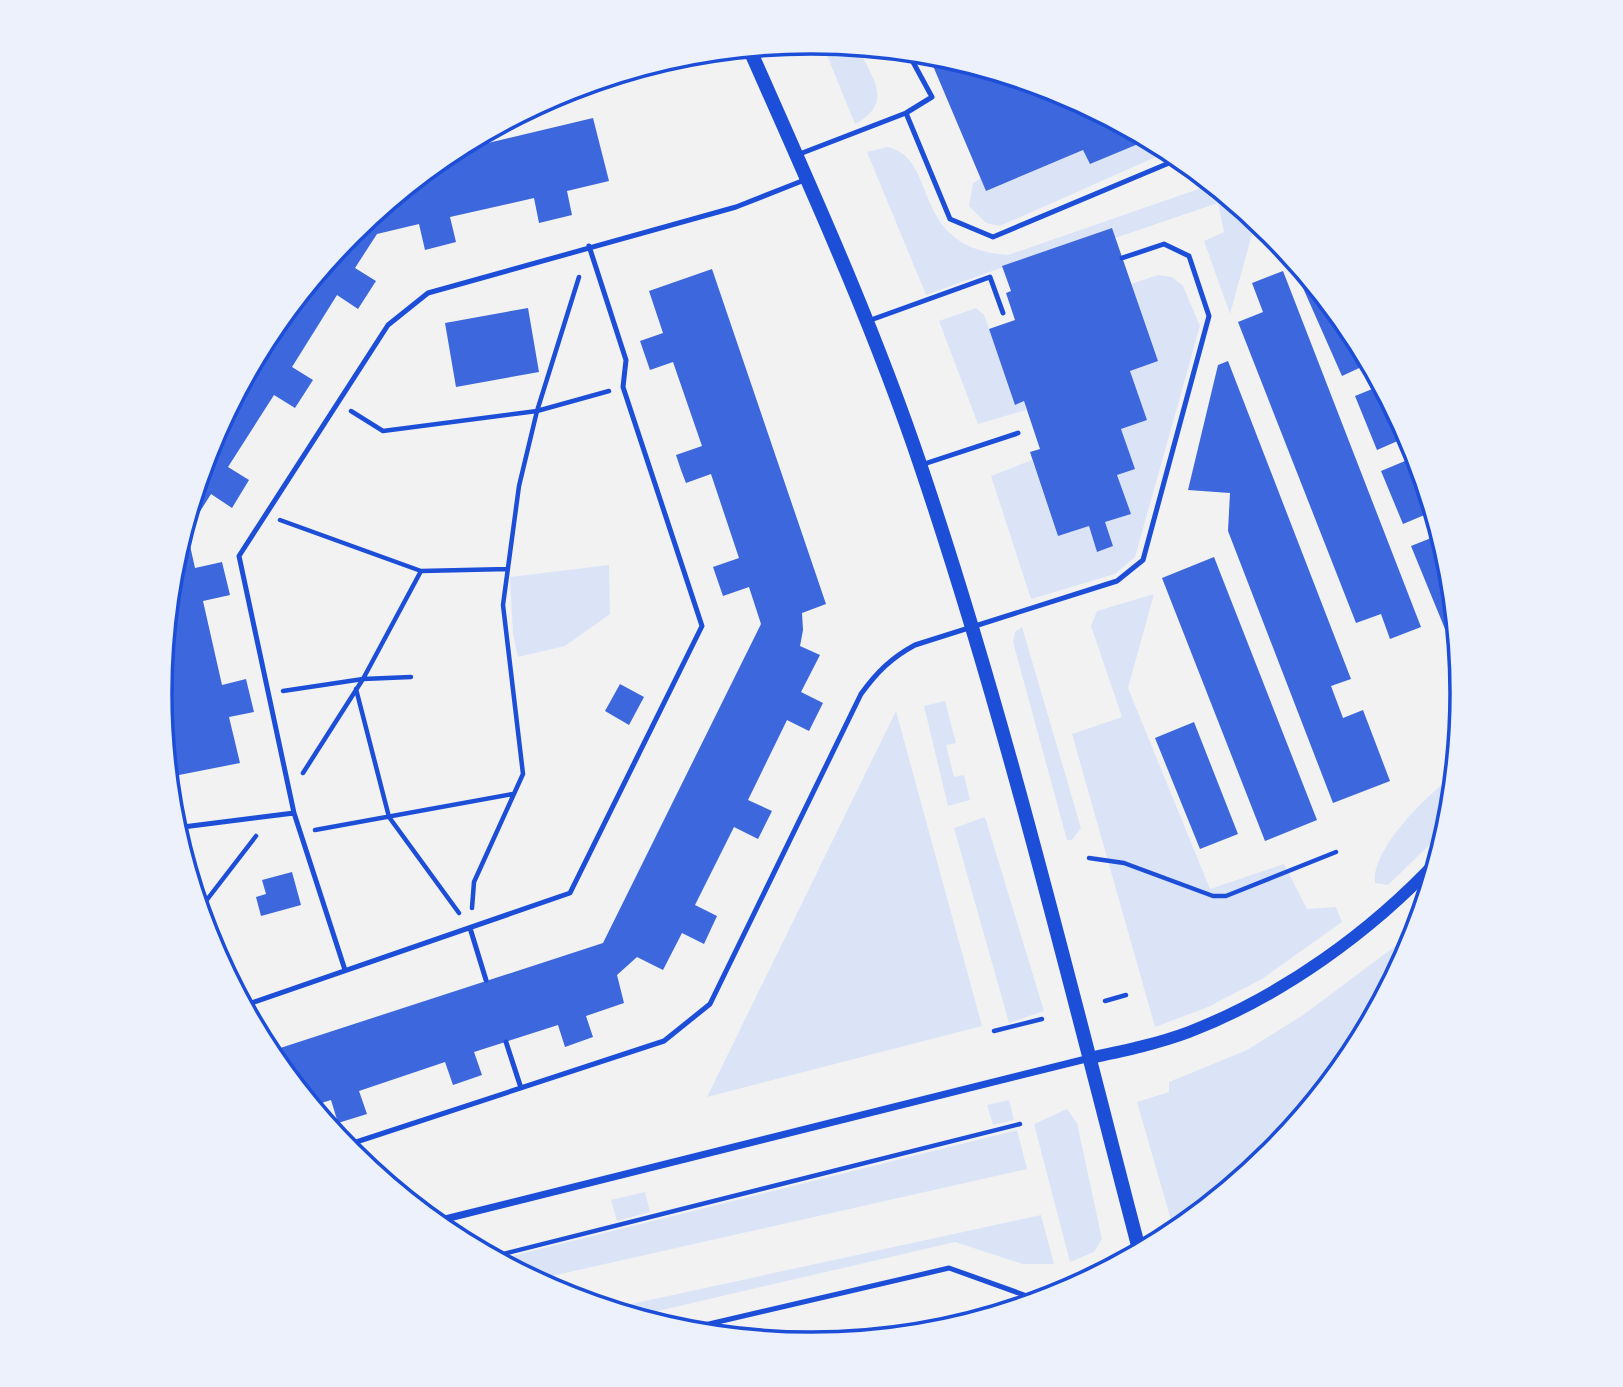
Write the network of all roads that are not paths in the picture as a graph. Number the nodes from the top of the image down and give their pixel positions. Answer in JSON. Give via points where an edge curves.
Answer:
{"nodes":[{"id":1,"x":753,"y":58,"type":"edge"},
{"id":2,"x":914,"y":63,"type":"edge"},
{"id":3,"x":906,"y":113,"type":"junction"},
{"id":4,"x":797,"y":155,"type":"junction"},
{"id":5,"x":1169,"y":163,"type":"edge"},
{"id":6,"x":807,"y":179,"type":"junction"},
{"id":7,"x":589,"y":246,"type":"junction"},
{"id":8,"x":1122,"y":258,"type":"dead end"},
{"id":9,"x":1003,"y":313,"type":"dead end"},
{"id":10,"x":867,"y":321,"type":"junction"},
{"id":11,"x":1018,"y":433,"type":"dead end"},
{"id":12,"x":920,"y":465,"type":"junction"},
{"id":13,"x":972,"y":626,"type":"junction"},
{"id":14,"x":294,"y":813,"type":"junction"},
{"id":15,"x":187,"y":827,"type":"edge"},
{"id":16,"x":1422,"y":882,"type":"edge"},
{"id":17,"x":470,"y":928,"type":"junction"},
{"id":18,"x":345,"y":970,"type":"junction"},
{"id":19,"x":486,"y":980,"type":"dead end"},
{"id":20,"x":252,"y":1003,"type":"edge"},
{"id":21,"x":506,"y":1042,"type":"dead end"},
{"id":22,"x":1090,"y":1058,"type":"junction"},
{"id":23,"x":521,"y":1088,"type":"junction"},
{"id":24,"x":356,"y":1142,"type":"edge"},
{"id":25,"x":447,"y":1219,"type":"edge"},
{"id":26,"x":1137,"y":1243,"type":"edge"},
{"id":27,"x":1026,"y":1296,"type":"edge"},
{"id":28,"x":710,"y":1324,"type":"edge"}],
"edges":[{"from":1,"to":4,"type":"main road"},
{"from":2,"to":3,"type":"lane","via":[[932,97]]},
{"from":3,"to":4,"type":"lane"},
{"from":3,"to":5,"type":"lane","via":[[950,219],[993,237]]},
{"from":4,"to":6,"type":"main road"},
{"from":6,"to":7,"type":"lane","via":[[736,207]]},
{"from":6,"to":10,"type":"main road"},
{"from":7,"to":14,"type":"lane","via":[[428,293],[388,326],[239,556]]},
{"from":7,"to":17,"type":"lane","via":[[626,360],[623,387],[702,626],[570,893]]},
{"from":8,"to":13,"type":"lane","via":[[1164,244],[1189,256],[1209,316],[1143,560],[1118,581]]},
{"from":9,"to":10,"type":"lane","via":[[990,277]]},
{"from":10,"to":12,"type":"main road"},
{"from":11,"to":12,"type":"lane"},
{"from":12,"to":13,"type":"main road"},
{"from":13,"to":22,"type":"main road"},
{"from":13,"to":23,"type":"lane","via":[[894,656],[861,694],[710,1004],[664,1041]]},
{"from":14,"to":15,"type":"lane"},
{"from":14,"to":18,"type":"lane"},
{"from":16,"to":22,"type":"street","via":[[1314,965],[1248,1006],[1188,1032]]},
{"from":17,"to":18,"type":"lane"},
{"from":17,"to":19,"type":"lane"},
{"from":18,"to":20,"type":"lane"},
{"from":21,"to":23,"type":"lane"},
{"from":22,"to":25,"type":"street"},
{"from":22,"to":26,"type":"main road"},
{"from":23,"to":24,"type":"lane"},
{"from":27,"to":28,"type":"lane","via":[[949,1268]]}]}
